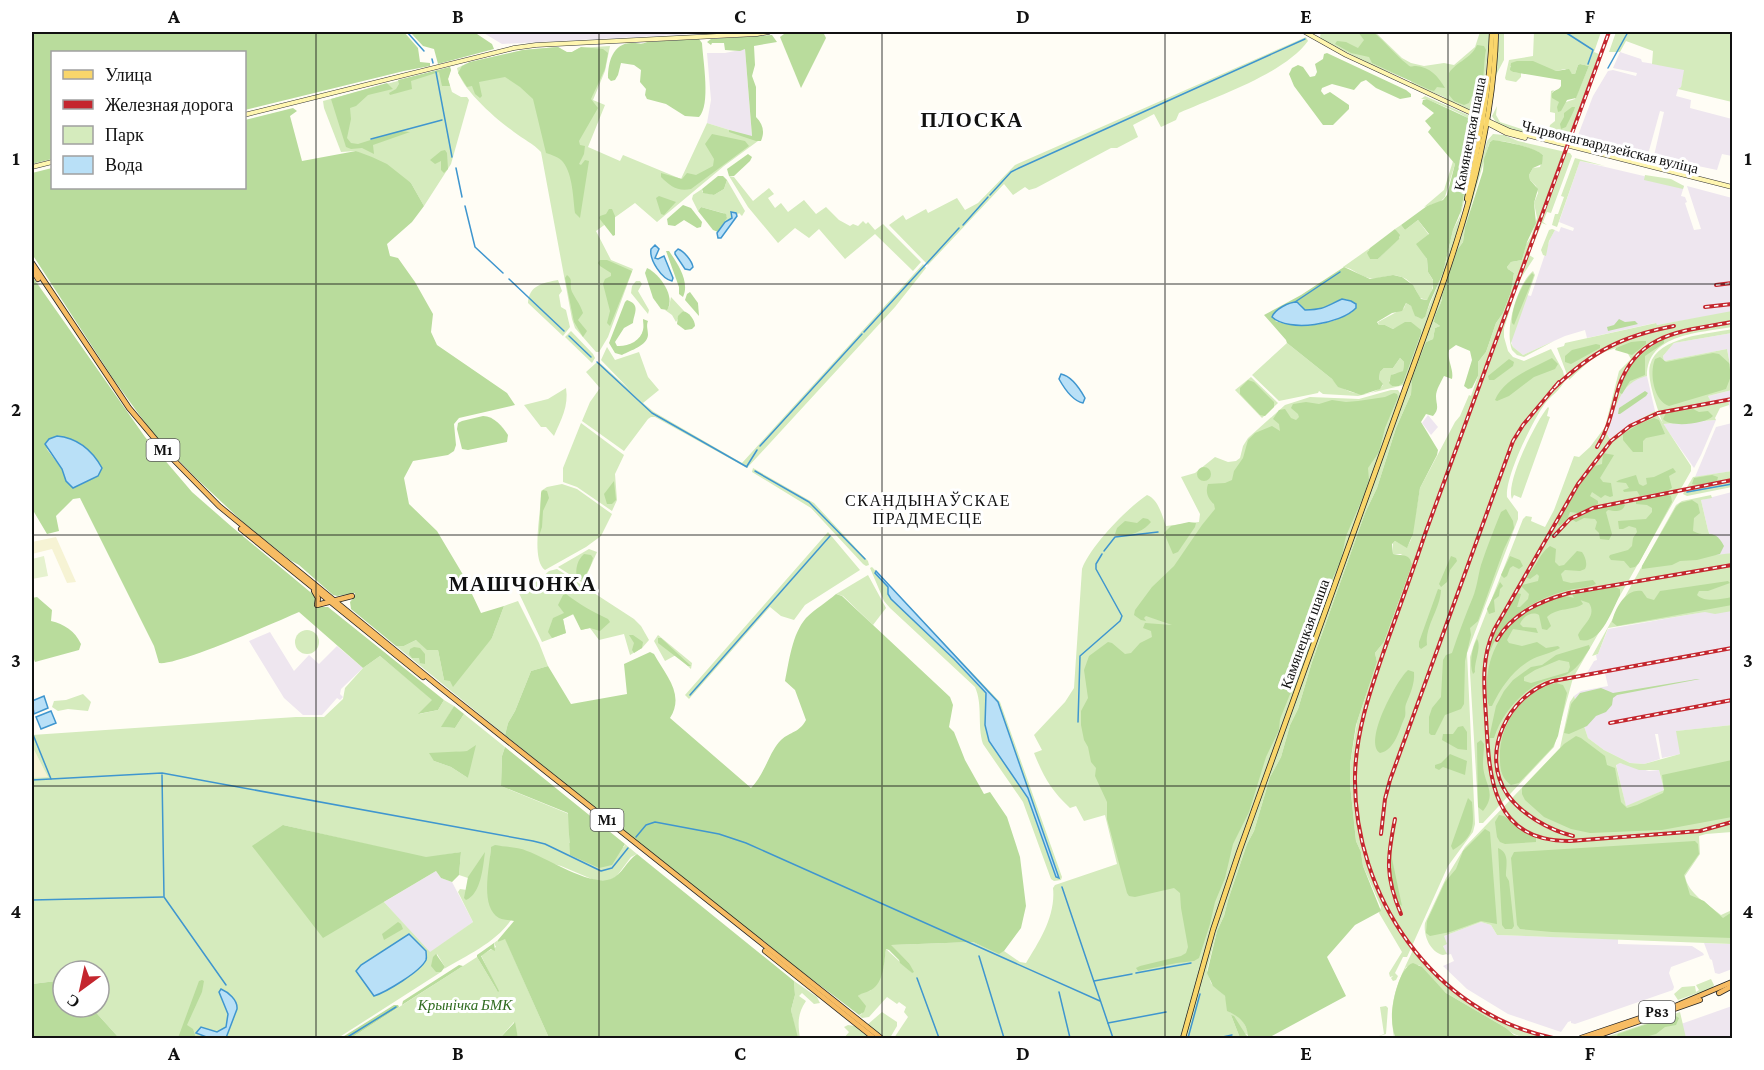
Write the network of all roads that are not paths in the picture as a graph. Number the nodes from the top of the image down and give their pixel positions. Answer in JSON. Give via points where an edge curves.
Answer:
{"nodes":[{"id":1,"x":769,"y":32,"type":"edge"},
{"id":2,"x":1305,"y":32,"type":"edge"},
{"id":3,"x":1494,"y":32,"type":"edge"},
{"id":4,"x":246,"y":115,"type":"edge"},
{"id":5,"x":1486,"y":121,"type":"junction"},
{"id":6,"x":51,"y":162,"type":"edge"},
{"id":7,"x":32,"y":167,"type":"edge"},
{"id":8,"x":1732,"y":188,"type":"edge"},
{"id":9,"x":32,"y":263,"type":"edge"},
{"id":10,"x":32,"y":269,"type":"edge"},
{"id":11,"x":311,"y":587,"type":"junction"},
{"id":12,"x":332,"y":601,"type":"junction"},
{"id":13,"x":351,"y":613,"type":"junction"},
{"id":14,"x":1732,"y":984,"type":"edge"},
{"id":15,"x":829,"y":999,"type":"junction"},
{"id":16,"x":874,"y":1038,"type":"edge"},
{"id":17,"x":881,"y":1038,"type":"edge"},
{"id":18,"x":1183,"y":1038,"type":"edge"},
{"id":19,"x":1581,"y":1038,"type":"edge"},
{"id":20,"x":1591,"y":1038,"type":"edge"}],
"edges":[{"from":1,"to":4,"type":"main road","via":[[514,48]]},
{"from":2,"to":5,"type":"main road","name":"Чырвонагвардзейская вуліца"},
{"from":3,"to":5,"type":"main road","name":"Камянецкая шаша"},
{"from":5,"to":8,"type":"main road","name":"Чырвонагвардзейская вуліца","via":[[1530,137]]},
{"from":5,"to":18,"type":"main road","name":"Камянецкая шаша","via":[[1458,240],[1239,852]]},
{"from":6,"to":7,"type":"main road"},
{"from":9,"to":12,"type":"highway","number":"М1","via":[[111,384],[166,452],[237,522]]},
{"from":10,"to":11,"type":"highway","number":"М1","via":[[109,386],[148,437],[217,508]]},
{"from":11,"to":12,"type":"highway","number":"М1"},
{"from":11,"to":12,"type":"highway","via":[[317,595],[317,605]]},
{"from":12,"to":13,"type":"highway","number":"М1"},
{"from":12,"to":13,"type":"highway","via":[[352,596],[347,605]]},
{"from":12,"to":15,"type":"highway","number":"М1"},
{"from":13,"to":15,"type":"highway","number":"М1"},
{"from":14,"to":19,"type":"highway","number":"Р83"},
{"from":14,"to":20,"type":"highway","number":"Р83","via":[[1671,1011]]},
{"from":15,"to":16,"type":"highway","number":"М1"},
{"from":15,"to":17,"type":"highway","number":"М1"}]}
